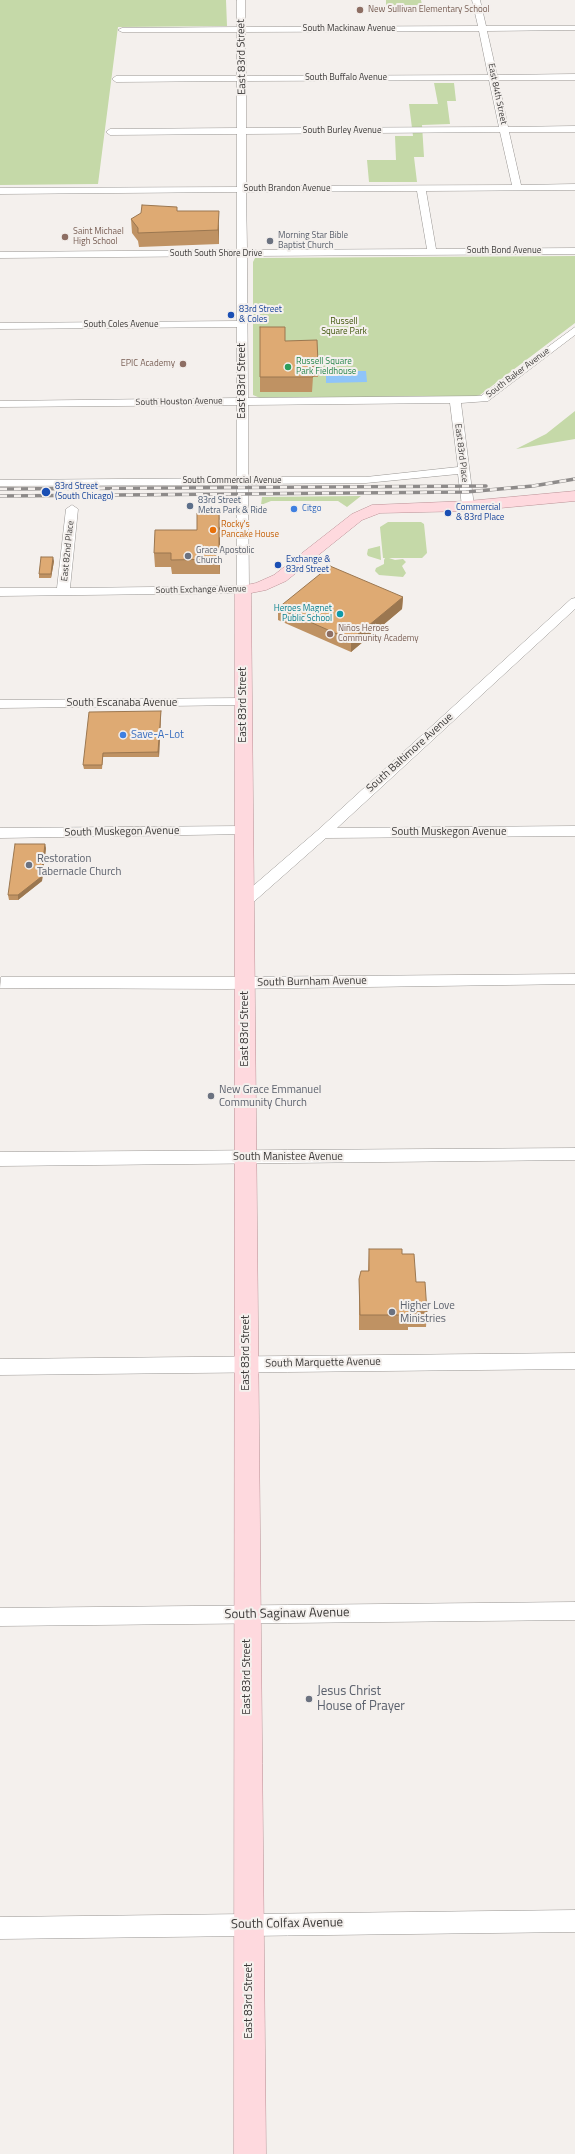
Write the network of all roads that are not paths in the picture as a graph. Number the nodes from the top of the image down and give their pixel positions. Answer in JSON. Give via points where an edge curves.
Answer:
{"nodes":[{"id":1,"x":242,"y":0,"type":"edge"},
{"id":2,"x":476,"y":0,"type":"edge"},
{"id":3,"x":575,"y":28,"type":"edge"},
{"id":4,"x":483,"y":29,"type":"junction"},
{"id":5,"x":122,"y":30,"type":"dead end"},
{"id":6,"x":242,"y":30,"type":"junction"},
{"id":7,"x":493,"y":77,"type":"junction"},
{"id":8,"x":575,"y":77,"type":"edge"},
{"id":9,"x":242,"y":78,"type":"junction"},
{"id":10,"x":116,"y":79,"type":"dead end"},
{"id":11,"x":575,"y":129,"type":"edge"},
{"id":12,"x":504,"y":130,"type":"junction"},
{"id":13,"x":243,"y":131,"type":"junction"},
{"id":14,"x":110,"y":132,"type":"dead end"},
{"id":15,"x":575,"y":187,"type":"edge"},
{"id":16,"x":421,"y":188,"type":"junction"},
{"id":17,"x":516,"y":188,"type":"junction"},
{"id":18,"x":243,"y":189,"type":"junction"},
{"id":19,"x":0,"y":191,"type":"edge"},
{"id":20,"x":575,"y":251,"type":"edge"},
{"id":21,"x":432,"y":252,"type":"junction"},
{"id":22,"x":242,"y":254,"type":"junction"},
{"id":23,"x":0,"y":256,"type":"edge"},
{"id":24,"x":242,"y":324,"type":"junction"},
{"id":25,"x":0,"y":326,"type":"edge"},
{"id":26,"x":575,"y":330,"type":"edge"},
{"id":27,"x":454,"y":399,"type":"junction"},
{"id":28,"x":242,"y":401,"type":"junction"},
{"id":29,"x":0,"y":404,"type":"edge"},
{"id":30,"x":464,"y":470,"type":"junction"},
{"id":31,"x":243,"y":480,"type":"junction"},
{"id":32,"x":0,"y":483,"type":"edge"},
{"id":33,"x":575,"y":496,"type":"edge"},
{"id":34,"x":468,"y":506,"type":"junction"},
{"id":35,"x":72,"y":509,"type":"dead end"},
{"id":36,"x":242,"y":590,"type":"junction"},
{"id":37,"x":0,"y":592,"type":"edge"},
{"id":38,"x":63,"y":592,"type":"junction"},
{"id":39,"x":575,"y":602,"type":"edge"},
{"id":40,"x":243,"y":702,"type":"junction"},
{"id":41,"x":0,"y":704,"type":"edge"},
{"id":42,"x":244,"y":831,"type":"junction"},
{"id":43,"x":575,"y":831,"type":"edge"},
{"id":44,"x":0,"y":833,"type":"edge"},
{"id":45,"x":323,"y":833,"type":"junction"},
{"id":46,"x":244,"y":902,"type":"junction"},
{"id":47,"x":575,"y":979,"type":"edge"},
{"id":48,"x":1,"y":983,"type":"dead end"},
{"id":49,"x":244,"y":983,"type":"junction"},
{"id":50,"x":575,"y":1154,"type":"edge"},
{"id":51,"x":245,"y":1157,"type":"junction"},
{"id":52,"x":0,"y":1159,"type":"edge"},
{"id":53,"x":575,"y":1361,"type":"edge"},
{"id":54,"x":246,"y":1364,"type":"junction"},
{"id":55,"x":0,"y":1367,"type":"edge"},
{"id":56,"x":575,"y":1611,"type":"edge"},
{"id":57,"x":247,"y":1614,"type":"junction"},
{"id":58,"x":0,"y":1617,"type":"edge"},
{"id":59,"x":575,"y":1921,"type":"edge"},
{"id":60,"x":249,"y":1924,"type":"junction"},
{"id":61,"x":0,"y":1928,"type":"edge"},
{"id":62,"x":250,"y":2154,"type":"edge"}],
"edges":[{"from":1,"to":6,"type":"street","name":"East 83rd Street"},
{"from":2,"to":4,"type":"street","name":"East 84th Street"},
{"from":3,"to":4,"type":"street","name":"South Mackinaw Avenue"},
{"from":4,"to":6,"type":"street","name":"South Mackinaw Avenue"},
{"from":4,"to":7,"type":"street","name":"East 84th Street"},
{"from":5,"to":6,"type":"street","name":"South Mackinaw Avenue"},
{"from":6,"to":9,"type":"street","name":"East 83rd Street"},
{"from":7,"to":8,"type":"street","name":"South Buffalo Avenue"},
{"from":7,"to":9,"type":"street","name":"South Buffalo Avenue"},
{"from":7,"to":12,"type":"street","name":"East 84th Street"},
{"from":9,"to":10,"type":"street","name":"South Buffalo Avenue"},
{"from":9,"to":13,"type":"street","name":"East 83rd Street"},
{"from":11,"to":12,"type":"street","name":"South Burley Avenue"},
{"from":12,"to":13,"type":"street","name":"South Burley Avenue"},
{"from":12,"to":17,"type":"street","name":"East 84th Street"},
{"from":13,"to":14,"type":"street","name":"South Burley Avenue"},
{"from":13,"to":18,"type":"street","name":"East 83rd Street"},
{"from":15,"to":17,"type":"street","name":"South Brandon Avenue"},
{"from":16,"to":17,"type":"street","name":"South Brandon Avenue"},
{"from":16,"to":18,"type":"street","name":"South Brandon Avenue"},
{"from":16,"to":21,"type":"street"},
{"from":18,"to":19,"type":"street","name":"South Brandon Avenue"},
{"from":18,"to":22,"type":"street","name":"East 83rd Street"},
{"from":20,"to":21,"type":"street","name":"South Bond Avenue"},
{"from":21,"to":22,"type":"street","name":"South South Shore Drive"},
{"from":22,"to":23,"type":"street","name":"South South Shore Drive"},
{"from":22,"to":24,"type":"street","name":"East 83rd Street"},
{"from":24,"to":25,"type":"street","name":"South Coles Avenue"},
{"from":24,"to":28,"type":"street","name":"East 83rd Street"},
{"from":26,"to":27,"type":"street","name":"South Baker Avenue","via":[[484,399]]},
{"from":27,"to":28,"type":"street","name":"South Houston Avenue"},
{"from":27,"to":30,"type":"street","name":"East 83rd Place"},
{"from":28,"to":29,"type":"street","name":"South Houston Avenue"},
{"from":28,"to":31,"type":"street","name":"East 83rd Street"},
{"from":30,"to":31,"type":"street","name":"South Commercial Avenue","via":[[382,479]]},
{"from":30,"to":34,"type":"street","name":"East 83rd Place"},
{"from":31,"to":32,"type":"street","name":"South Commercial Avenue"},
{"from":31,"to":36,"type":"street","name":"East 83rd Street"},
{"from":33,"to":34,"type":"main road"},
{"from":34,"to":36,"type":"main road","name":"South Exchange Avenue","via":[[377,508],[357,518],[280,578],[260,587]]},
{"from":35,"to":38,"type":"street","name":"East 82nd Place"},
{"from":36,"to":38,"type":"street","name":"South Exchange Avenue"},
{"from":36,"to":40,"type":"main road","name":"East 83rd Street"},
{"from":37,"to":38,"type":"street","name":"South Exchange Avenue"},
{"from":39,"to":45,"type":"street","name":"South Baltimore Avenue"},
{"from":40,"to":41,"type":"street","name":"South Escanaba Avenue"},
{"from":40,"to":42,"type":"main road","name":"East 83rd Street"},
{"from":42,"to":44,"type":"street","name":"South Muskegon Avenue"},
{"from":42,"to":46,"type":"main road","name":"East 83rd Street"},
{"from":43,"to":45,"type":"street","name":"South Muskegon Avenue"},
{"from":45,"to":46,"type":"street","name":"South Baltimore Avenue"},
{"from":46,"to":49,"type":"main road","name":"East 83rd Street"},
{"from":47,"to":49,"type":"street","name":"South Burnham Avenue"},
{"from":48,"to":49,"type":"street","name":"South Burnham Avenue"},
{"from":49,"to":51,"type":"main road","name":"East 83rd Street"},
{"from":50,"to":51,"type":"street","name":"South Manistee Avenue"},
{"from":51,"to":52,"type":"street","name":"South Manistee Avenue"},
{"from":51,"to":54,"type":"main road","name":"East 83rd Street"},
{"from":53,"to":54,"type":"street","name":"South Marquette Avenue"},
{"from":54,"to":55,"type":"street","name":"South Marquette Avenue"},
{"from":54,"to":57,"type":"main road","name":"East 83rd Street"},
{"from":56,"to":57,"type":"street","name":"South Saginaw Avenue"},
{"from":57,"to":58,"type":"street","name":"South Saginaw Avenue"},
{"from":57,"to":60,"type":"main road","name":"East 83rd Street"},
{"from":59,"to":60,"type":"street","name":"South Colfax Avenue"},
{"from":60,"to":61,"type":"street","name":"South Colfax Avenue"},
{"from":60,"to":62,"type":"main road","name":"East 83rd Street"}]}
